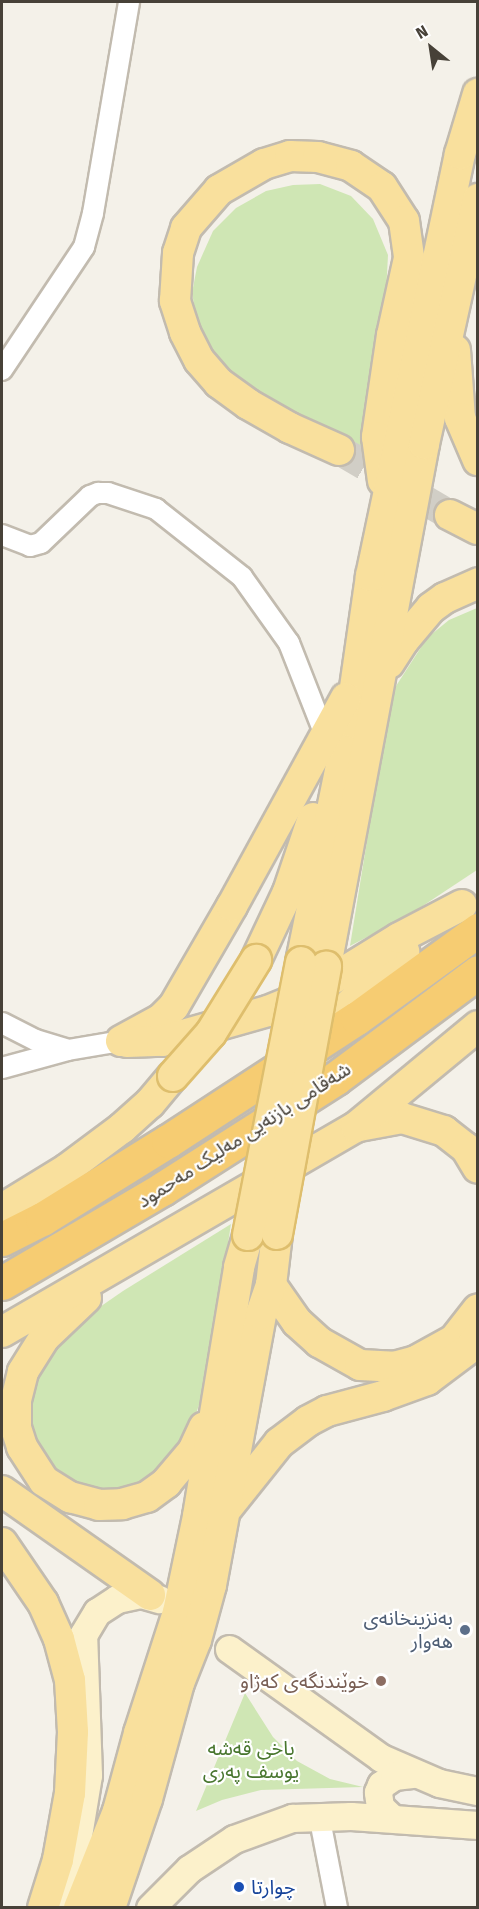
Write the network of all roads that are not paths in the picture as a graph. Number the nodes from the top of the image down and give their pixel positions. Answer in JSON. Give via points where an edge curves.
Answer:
{"nodes":[{"id":1,"x":129,"y":2,"type":"edge"},
{"id":2,"x":477,"y":94,"type":"edge"},
{"id":3,"x":469,"y":155,"type":"edge"},
{"id":4,"x":477,"y":199,"type":"edge"},
{"id":5,"x":459,"y":281,"type":"junction"},
{"id":6,"x":2,"y":370,"type":"edge"},
{"id":7,"x":339,"y":450,"type":"tunnel mouth"},
{"id":8,"x":477,"y":460,"type":"edge"},
{"id":9,"x":386,"y":506,"type":"junction"},
{"id":10,"x":450,"y":515,"type":"tunnel mouth"},
{"id":11,"x":477,"y":529,"type":"edge"},
{"id":12,"x":2,"y":535,"type":"edge"},
{"id":13,"x":477,"y":583,"type":"edge"},
{"id":14,"x":368,"y":679,"type":"junction"},
{"id":15,"x":335,"y":740,"type":"junction"},
{"id":16,"x":472,"y":910,"type":"edge"},
{"id":17,"x":314,"y":964,"type":"junction"},
{"id":18,"x":477,"y":972,"type":"edge"},
{"id":19,"x":2,"y":1023,"type":"edge"},
{"id":20,"x":477,"y":1026,"type":"edge"},
{"id":21,"x":122,"y":1041,"type":"junction"},
{"id":22,"x":68,"y":1050,"type":"junction"},
{"id":23,"x":2,"y":1068,"type":"edge"},
{"id":24,"x":356,"y":1127,"type":"junction"},
{"id":25,"x":477,"y":1167,"type":"edge"},
{"id":26,"x":2,"y":1209,"type":"edge"},
{"id":27,"x":263,"y":1235,"type":"junction"},
{"id":28,"x":2,"y":1239,"type":"edge"},
{"id":29,"x":129,"y":1260,"type":"junction"},
{"id":30,"x":2,"y":1283,"type":"edge"},
{"id":31,"x":271,"y":1285,"type":"junction"},
{"id":32,"x":477,"y":1309,"type":"edge"},
{"id":33,"x":2,"y":1332,"type":"edge"},
{"id":34,"x":477,"y":1336,"type":"edge"},
{"id":35,"x":219,"y":1391,"type":"junction"},
{"id":36,"x":2,"y":1491,"type":"edge"},
{"id":37,"x":223,"y":1514,"type":"junction"},
{"id":38,"x":2,"y":1543,"type":"edge"},
{"id":39,"x":154,"y":1597,"type":"joint"},
{"id":40,"x":230,"y":1649,"type":"dead end"},
{"id":41,"x":414,"y":1774,"type":"junction"},
{"id":42,"x":477,"y":1791,"type":"edge"},
{"id":43,"x":319,"y":1815,"type":"junction"},
{"id":44,"x":392,"y":1818,"type":"junction"},
{"id":45,"x":477,"y":1825,"type":"edge"},
{"id":46,"x":43,"y":1908,"type":"edge"},
{"id":47,"x":66,"y":1908,"type":"edge"},
{"id":48,"x":79,"y":1908,"type":"edge"},
{"id":49,"x":110,"y":1908,"type":"edge"},
{"id":50,"x":150,"y":1908,"type":"edge"},
{"id":51,"x":337,"y":1908,"type":"edge"}],
"edges":[{"from":1,"to":6,"type":"street","via":[[84,247]]},
{"from":2,"to":3,"type":"main road"},
{"from":3,"to":9,"type":"main road"},
{"from":4,"to":5,"type":"main road"},
{"from":5,"to":8,"type":"main road","via":[[455,345],[460,418]]},
{"from":5,"to":14,"type":"main road"},
{"from":7,"to":9,"type":"main road","via":[[290,428],[219,383],[199,360],[175,301],[176,263],[186,228],[219,190],[264,164],[290,156],[318,157],[351,166],[382,187],[404,221],[408,258],[377,437]]},
{"from":9,"to":14,"type":"main road","via":[[371,576]]},
{"from":10,"to":11,"type":"main road"},
{"from":12,"to":15,"type":"street","via":[[30,546],[40,543],[98,493],[156,509],[242,577],[289,644]]},
{"from":13,"to":14,"type":"main road","via":[[431,608]]},
{"from":14,"to":15,"type":"main road"},
{"from":14,"to":17,"type":"main road"},
{"from":15,"to":17,"type":"main road"},
{"from":15,"to":21,"type":"main road","via":[[174,1006],[161,1019]]},
{"from":15,"to":26,"type":"main road","bridge":true,"via":[[288,892],[256,960],[211,1033],[150,1103],[122,1128],[67,1169]]},
{"from":16,"to":21,"type":"main road","via":[[399,938],[305,996],[268,1011],[162,1041]]},
{"from":16,"to":28,"type":"highway","name":"شەقامی بازنەیی مەلیک مەحمود","via":[[357,1018],[168,1141],[42,1219]]},
{"from":17,"to":27,"type":"main road","bridge":true},
{"from":18,"to":30,"type":"highway","name":"شەقامی بازنەیی مەلیک مەحمود","via":[[336,1078],[162,1189]]},
{"from":19,"to":22,"type":"street"},
{"from":20,"to":24,"type":"main road"},
{"from":21,"to":22,"type":"street"},
{"from":22,"to":23,"type":"street"},
{"from":24,"to":25,"type":"main road","via":[[402,1118],[444,1131],[466,1148]]},
{"from":24,"to":29,"type":"main road"},
{"from":27,"to":31,"type":"main road"},
{"from":27,"to":35,"type":"main road","via":[[239,1268]]},
{"from":29,"to":33,"type":"main road"},
{"from":29,"to":35,"type":"main road","via":[[44,1338],[23,1372],[16,1400],[16,1428],[22,1447],[44,1481],[70,1497],[99,1506],[147,1497],[166,1483],[194,1451]]},
{"from":31,"to":32,"type":"main road","via":[[297,1322],[319,1342],[360,1365],[394,1367],[416,1361],[454,1340]]},
{"from":31,"to":37,"type":"main road","via":[[261,1314]]},
{"from":34,"to":37,"type":"main road","via":[[471,1347],[427,1380],[327,1411],[308,1421],[279,1443]]},
{"from":35,"to":48,"type":"main road","via":[[178,1612],[118,1811]]},
{"from":36,"to":39,"type":"main road"},
{"from":37,"to":49,"type":"main road","via":[[211,1585],[196,1640],[179,1683],[147,1799]]},
{"from":38,"to":46,"type":"main road","via":[[43,1602],[59,1639],[70,1680],[70,1793],[58,1860]]},
{"from":39,"to":47,"type":"main road","via":[[129,1595],[107,1604],[91,1619],[83,1635],[88,1775]]},
{"from":40,"to":41,"type":"main road","via":[[365,1749]]},
{"from":41,"to":42,"type":"main road"},
{"from":41,"to":44,"type":"main road","via":[[394,1776],[381,1785],[380,1807]]},
{"from":43,"to":44,"type":"main road"},
{"from":43,"to":50,"type":"main road","via":[[273,1823],[234,1839],[189,1869]]},
{"from":43,"to":51,"type":"street"},
{"from":44,"to":45,"type":"main road"}]}
